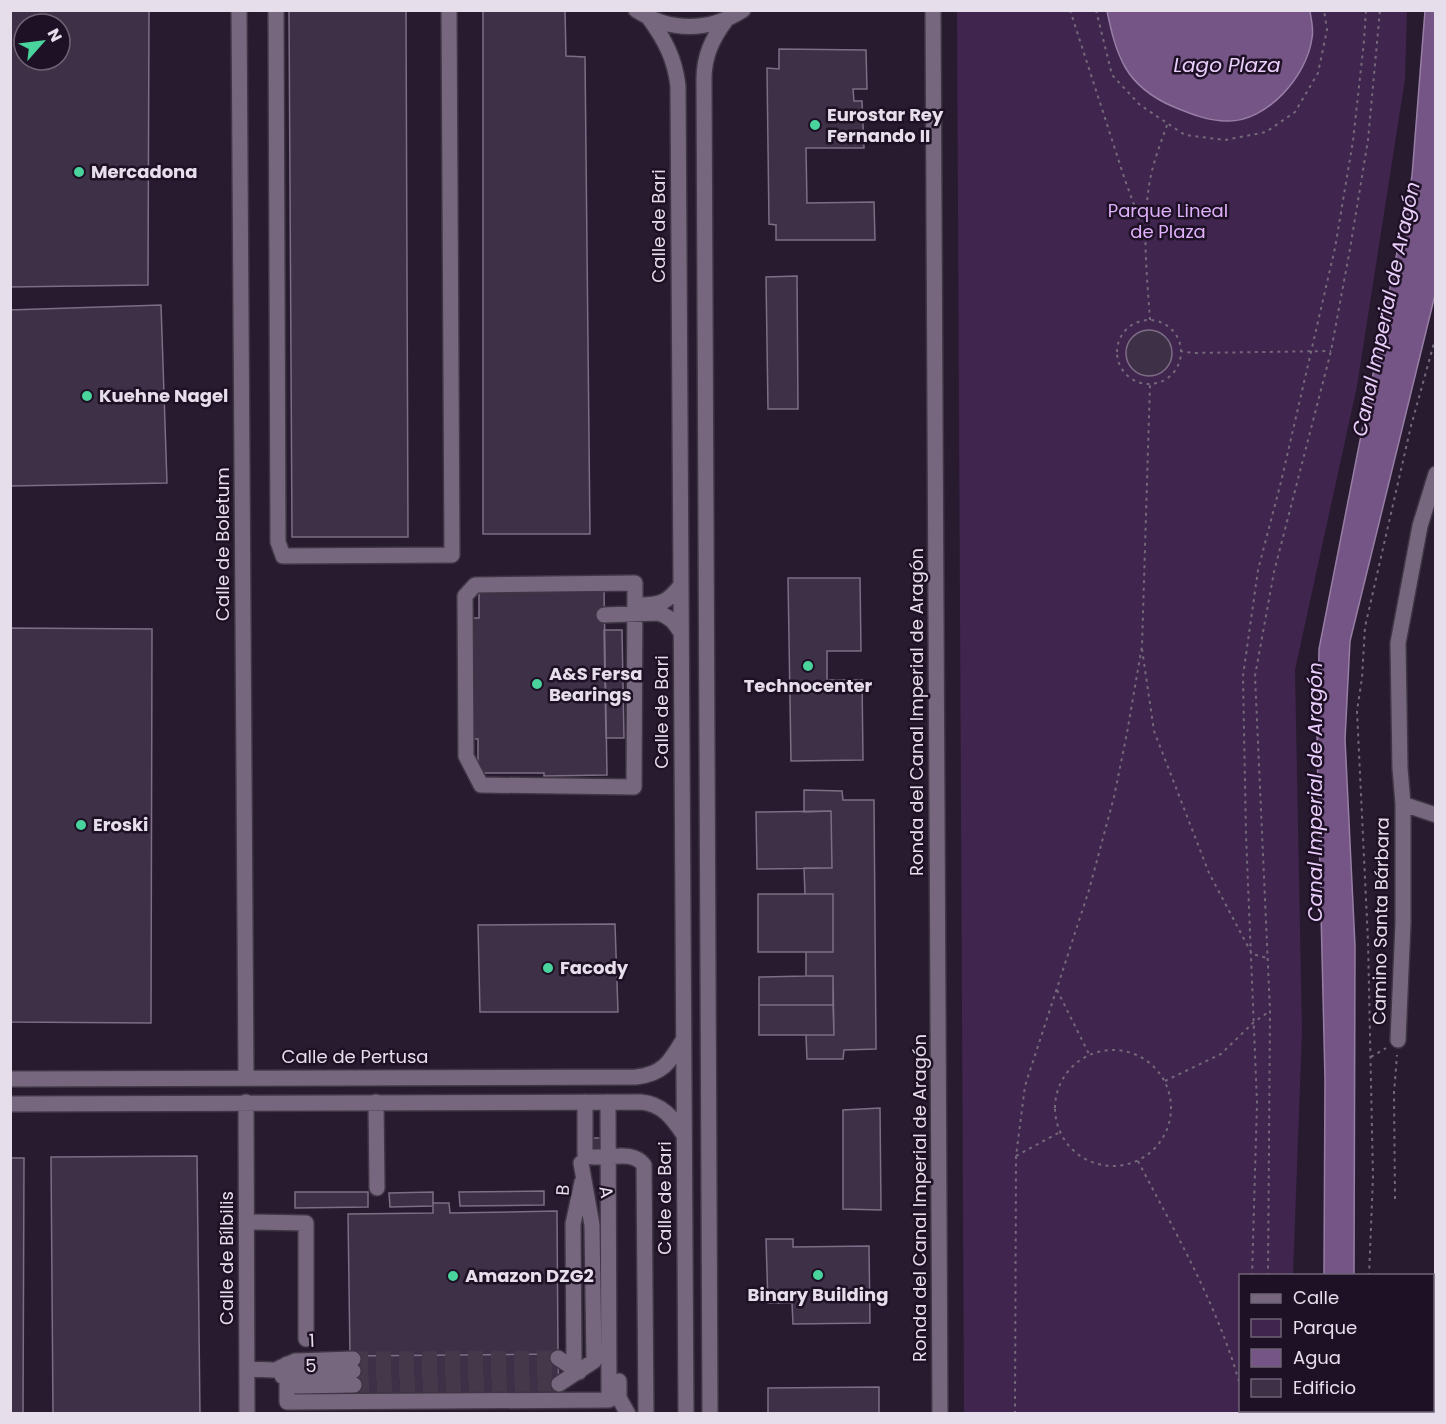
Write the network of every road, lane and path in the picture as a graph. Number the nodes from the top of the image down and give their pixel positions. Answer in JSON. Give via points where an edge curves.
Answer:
{"nodes":[{"id":1,"x":239,"y":10,"type":"edge"},
{"id":2,"x":276,"y":10,"type":"edge"},
{"id":3,"x":449,"y":10,"type":"edge"},
{"id":4,"x":743,"y":10,"type":"edge"},
{"id":5,"x":933,"y":10,"type":"edge"},
{"id":6,"x":1070,"y":10,"type":"edge"},
{"id":7,"x":1096,"y":10,"type":"edge"},
{"id":8,"x":1324,"y":10,"type":"edge"},
{"id":9,"x":1366,"y":10,"type":"edge"},
{"id":10,"x":1380,"y":10,"type":"edge"},
{"id":11,"x":642,"y":14,"type":"edge"},
{"id":12,"x":726,"y":20,"type":"junction"},
{"id":13,"x":1167,"y":124,"type":"junction"},
{"id":14,"x":1146,"y":238,"type":"junction"},
{"id":15,"x":1150,"y":320,"type":"junction"},
{"id":16,"x":1436,"y":336,"type":"edge"},
{"id":17,"x":1180,"y":351,"type":"junction"},
{"id":18,"x":1331,"y":351,"type":"junction"},
{"id":19,"x":1312,"y":352,"type":"junction"},
{"id":20,"x":1150,"y":384,"type":"junction"},
{"id":21,"x":1436,"y":474,"type":"edge"},
{"id":22,"x":681,"y":585,"type":"junction"},
{"id":23,"x":635,"y":610,"type":"junction"},
{"id":24,"x":604,"y":611,"type":"dead end"},
{"id":25,"x":681,"y":633,"type":"junction"},
{"id":26,"x":1142,"y":646,"type":"junction"},
{"id":27,"x":1403,"y":804,"type":"junction"},
{"id":28,"x":1436,"y":815,"type":"edge"},
{"id":29,"x":1252,"y":954,"type":"junction"},
{"id":30,"x":1268,"y":959,"type":"junction"},
{"id":31,"x":1057,"y":990,"type":"junction"},
{"id":32,"x":1270,"y":1011,"type":"junction"},
{"id":33,"x":1254,"y":1022,"type":"junction"},
{"id":34,"x":683,"y":1040,"type":"junction"},
{"id":35,"x":1398,"y":1040,"type":"junction"},
{"id":36,"x":1089,"y":1054,"type":"junction"},
{"id":37,"x":1371,"y":1057,"type":"junction"},
{"id":38,"x":246,"y":1077,"type":"junction"},
{"id":39,"x":10,"y":1079,"type":"edge"},
{"id":40,"x":1165,"y":1081,"type":"junction"},
{"id":41,"x":246,"y":1102,"type":"junction"},
{"id":42,"x":380,"y":1102,"type":"junction"},
{"id":43,"x":581,"y":1102,"type":"junction"},
{"id":44,"x":612,"y":1102,"type":"junction"},
{"id":45,"x":10,"y":1104,"type":"edge"},
{"id":46,"x":1060,"y":1132,"type":"junction"},
{"id":47,"x":684,"y":1135,"type":"junction"},
{"id":48,"x":1016,"y":1156,"type":"junction"},
{"id":49,"x":611,"y":1160,"type":"junction"},
{"id":50,"x":1138,"y":1161,"type":"junction"},
{"id":51,"x":584,"y":1164,"type":"junction"},
{"id":52,"x":382,"y":1188,"type":"dead end"},
{"id":53,"x":1395,"y":1199,"type":"dead end"},
{"id":54,"x":247,"y":1222,"type":"junction"},
{"id":55,"x":1252,"y":1274,"type":"edge"},
{"id":56,"x":1268,"y":1274,"type":"edge"},
{"id":57,"x":1369,"y":1274,"type":"edge"},
{"id":58,"x":306,"y":1339,"type":"dead end"},
{"id":59,"x":247,"y":1369,"type":"junction"},
{"id":60,"x":285,"y":1372,"type":"junction"},
{"id":61,"x":353,"y":1372,"type":"joint"},
{"id":62,"x":579,"y":1372,"type":"junction"},
{"id":63,"x":1239,"y":1382,"type":"edge"},
{"id":64,"x":463,"y":1407,"type":"edge"},
{"id":65,"x":248,"y":1413,"type":"edge"},
{"id":66,"x":628,"y":1413,"type":"edge"},
{"id":67,"x":646,"y":1413,"type":"edge"},
{"id":68,"x":686,"y":1413,"type":"edge"},
{"id":69,"x":710,"y":1413,"type":"edge"},
{"id":70,"x":940,"y":1413,"type":"edge"},
{"id":71,"x":1015,"y":1413,"type":"edge"}],
"edges":[{"from":1,"to":38,"type":"street","name":"Calle de Boletum"},
{"from":2,"to":3,"type":"street","via":[[278,542],[283,556],[306,556],[452,555]]},
{"from":4,"to":12,"type":"street"},
{"from":5,"to":70,"type":"street","name":"Ronda del Canal Imperial de Aragón"},
{"from":6,"to":14,"type":"path"},
{"from":7,"to":13,"type":"path","via":[[1112,75],[1140,105]]},
{"from":8,"to":13,"type":"path","via":[[1327,30],[1318,73],[1295,112],[1266,132],[1225,140],[1185,135]]},
{"from":9,"to":19,"type":"path","via":[[1353,141]]},
{"from":10,"to":18,"type":"path","via":[[1368,140]]},
{"from":11,"to":12,"type":"street","via":[[663,24],[687,27]]},
{"from":11,"to":22,"type":"street","name":"Calle de Bari","via":[[662,36],[676,68],[678,86]]},
{"from":12,"to":69,"type":"street","via":[[710,44],[704,73]]},
{"from":13,"to":14,"type":"path","via":[[1149,187]]},
{"from":14,"to":15,"type":"path"},
{"from":15,"to":17,"type":"path","via":[[1168,326]]},
{"from":15,"to":20,"type":"path","via":[[1130,325],[1118,341],[1117,352],[1118,362],[1130,378]]},
{"from":16,"to":37,"type":"path","via":[[1365,627],[1358,711]]},
{"from":17,"to":19,"type":"path"},
{"from":17,"to":20,"type":"path","via":[[1175,370]]},
{"from":18,"to":19,"type":"path"},
{"from":18,"to":30,"type":"path","via":[[1274,572],[1256,676]]},
{"from":19,"to":29,"type":"path","via":[[1258,570],[1243,676],[1245,835]]},
{"from":20,"to":26,"type":"path"},
{"from":21,"to":27,"type":"street","name":"Camino Santa Bárbara","via":[[1420,526],[1398,643]]},
{"from":22,"to":23,"type":"street","via":[[666,601]]},
{"from":22,"to":25,"type":"street","name":"Calle de Bari"},
{"from":23,"to":23,"type":"street","via":[[634,787],[482,785],[466,756],[465,596],[475,585],[635,583]]},
{"from":23,"to":24,"type":"street"},
{"from":23,"to":25,"type":"street","via":[[666,615]]},
{"from":25,"to":34,"type":"street","name":"Calle de Bari"},
{"from":26,"to":29,"type":"path","via":[[1154,731],[1209,873]]},
{"from":26,"to":31,"type":"path","via":[[1114,797]]},
{"from":27,"to":28,"type":"street","name":"Camino Santa Bárbara"},
{"from":27,"to":35,"type":"street","name":"Camino Santa Bárbara"},
{"from":29,"to":30,"type":"path"},
{"from":29,"to":33,"type":"path"},
{"from":30,"to":32,"type":"path"},
{"from":31,"to":36,"type":"path"},
{"from":31,"to":48,"type":"path","via":[[1026,1086]]},
{"from":32,"to":33,"type":"path"},
{"from":32,"to":56,"type":"path"},
{"from":33,"to":40,"type":"path","via":[[1221,1054]]},
{"from":33,"to":55,"type":"path","via":[[1257,1103]]},
{"from":34,"to":38,"type":"street","name":"Calle de Pertusa","via":[[670,1061],[649,1076]]},
{"from":34,"to":47,"type":"street","name":"Calle de Bari"},
{"from":35,"to":37,"type":"path"},
{"from":35,"to":53,"type":"path"},
{"from":36,"to":40,"type":"path","via":[[1110,1049],[1132,1052],[1151,1064]]},
{"from":36,"to":46,"type":"path","via":[[1070,1068],[1058,1087],[1054,1110]]},
{"from":37,"to":57,"type":"path","via":[[1373,1177]]},
{"from":38,"to":39,"type":"street","name":"Calle de Pertusa"},
{"from":40,"to":50,"type":"path","via":[[1171,1103],[1168,1126],[1157,1147]]},
{"from":41,"to":42,"type":"street"},
{"from":41,"to":45,"type":"street"},
{"from":41,"to":54,"type":"street","name":"Calle de Bílbilis"},
{"from":42,"to":43,"type":"street"},
{"from":42,"to":52,"type":"street"},
{"from":43,"to":44,"type":"street"},
{"from":43,"to":51,"type":"street","via":[[577,1154]]},
{"from":44,"to":47,"type":"street","via":[[651,1103],[664,1110]]},
{"from":44,"to":49,"type":"street"},
{"from":46,"to":48,"type":"path"},
{"from":46,"to":50,"type":"path","via":[[1073,1151],[1093,1163],[1116,1167]]},
{"from":47,"to":68,"type":"street","name":"Calle de Bari"},
{"from":48,"to":71,"type":"path"},
{"from":49,"to":51,"type":"street"},
{"from":49,"to":64,"type":"street","via":[[609,1400]]},
{"from":49,"to":66,"type":"street","via":[[617,1172],[619,1398]]},
{"from":49,"to":67,"type":"street","via":[[632,1156],[644,1165]]},
{"from":50,"to":63,"type":"path","via":[[1222,1328]]},
{"from":51,"to":62,"type":"street","name":"A","via":[[592,1225],[594,1361]]},
{"from":54,"to":58,"type":"street","via":[[306,1223]]},
{"from":54,"to":59,"type":"street","name":"Calle de Bílbilis"},
{"from":59,"to":60,"type":"street"},
{"from":59,"to":65,"type":"street","name":"Calle de Bílbilis"},
{"from":60,"to":61,"type":"street","name":"1","via":[[295,1360]]},
{"from":60,"to":61,"type":"street","name":"5","via":[[297,1386]]},
{"from":60,"to":64,"type":"street","via":[[288,1402]]},
{"from":62,"to":62,"type":"street","via":[[559,1371]]}]}
